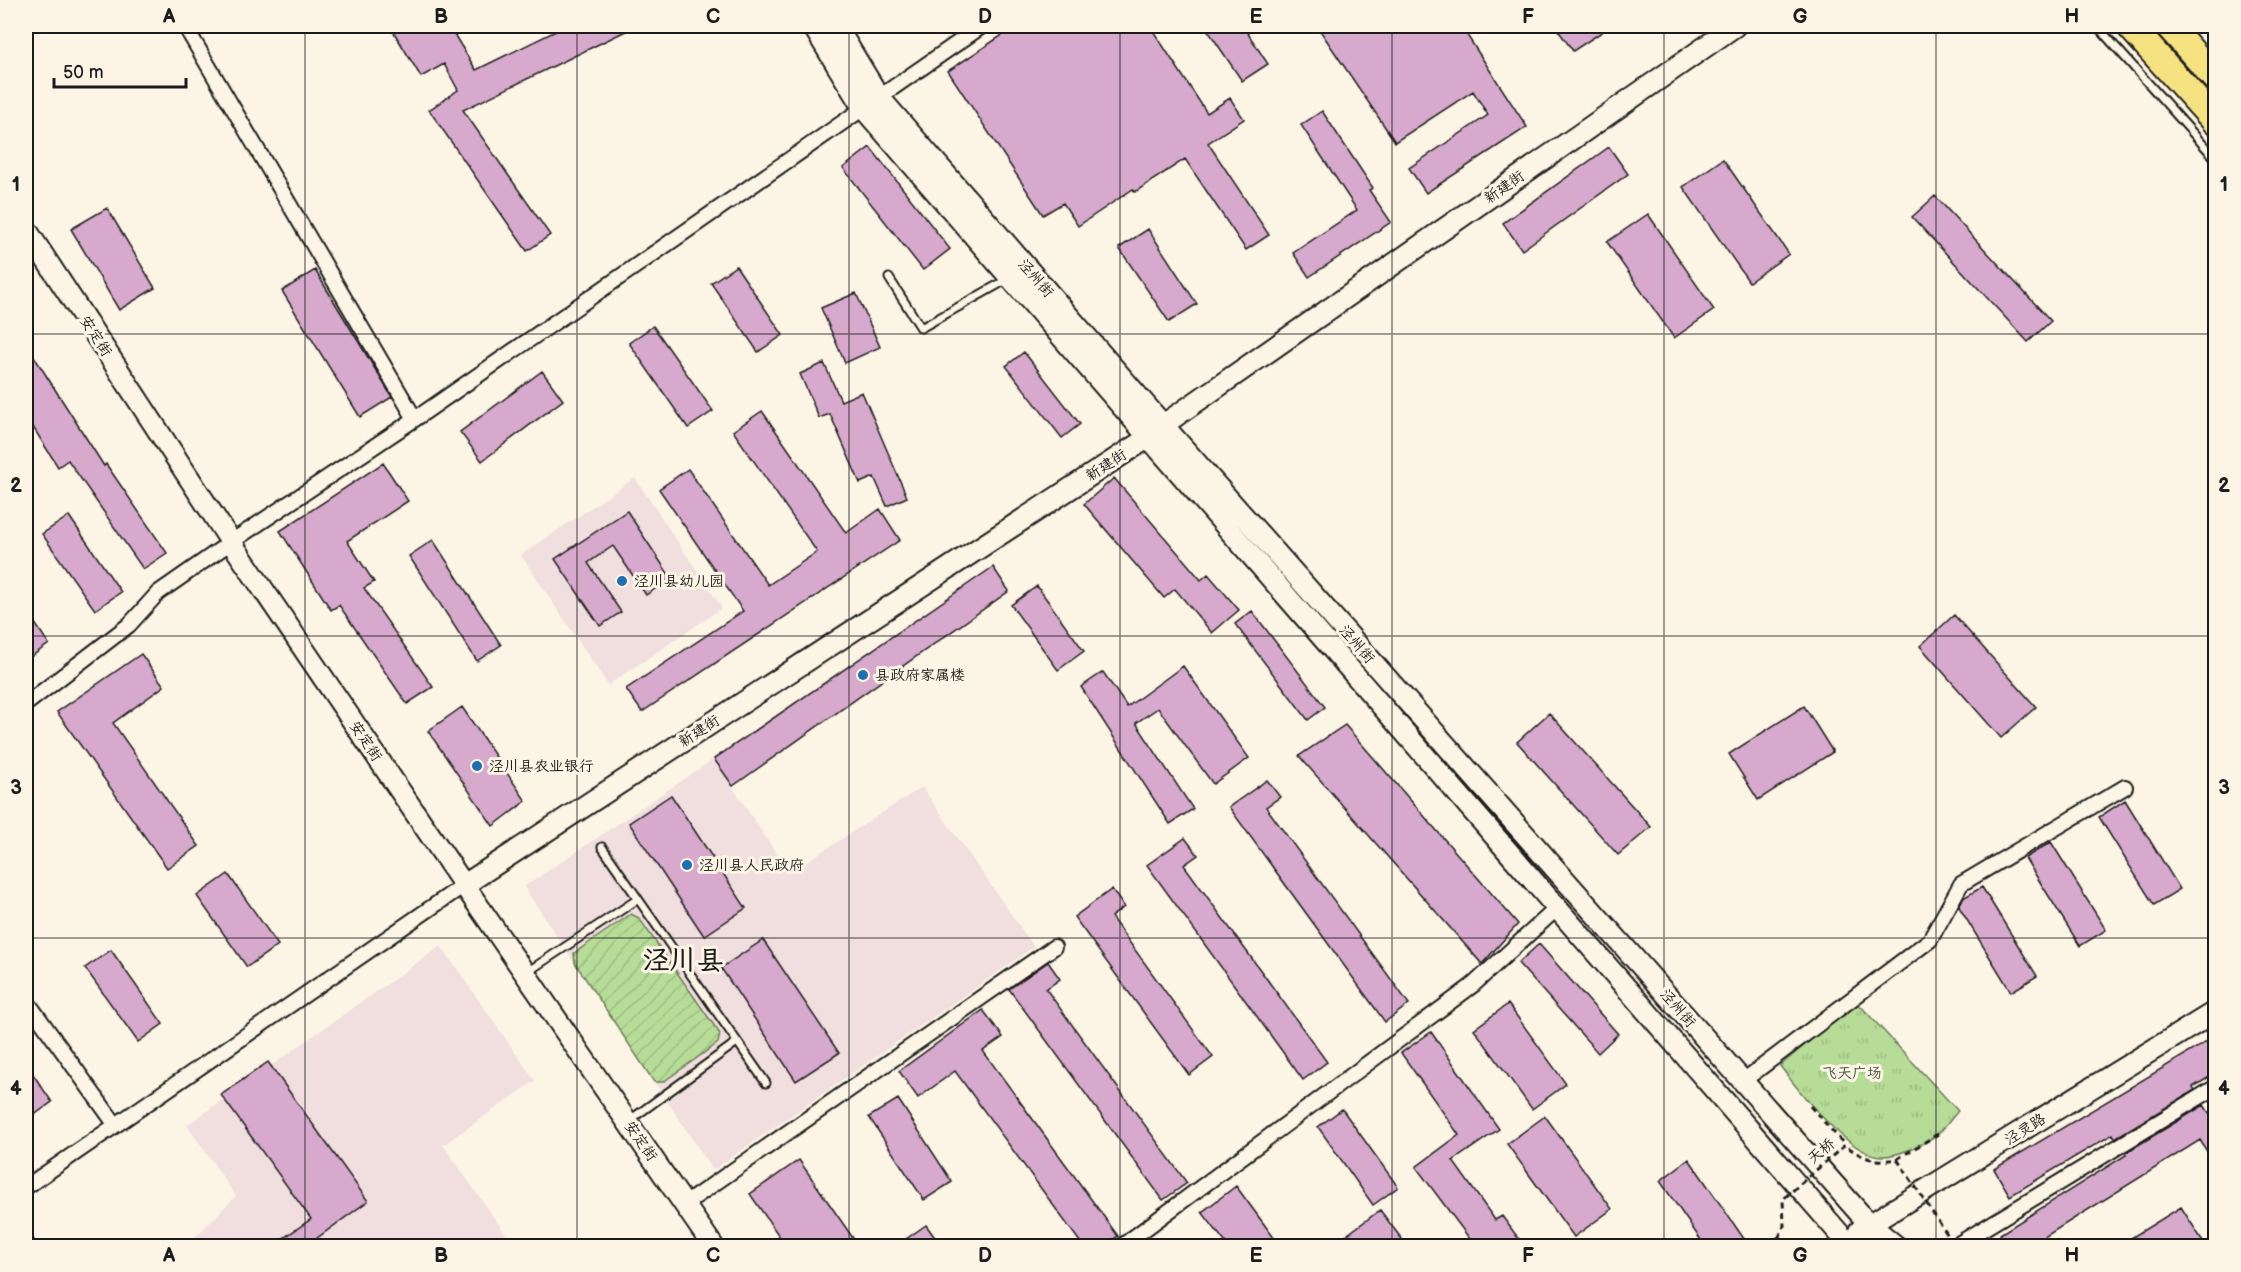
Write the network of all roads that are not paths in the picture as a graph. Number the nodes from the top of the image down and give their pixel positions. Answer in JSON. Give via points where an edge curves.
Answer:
{"nodes":[{"id":1,"x":185,"y":26,"type":"edge"},
{"id":2,"x":813,"y":26,"type":"edge"},
{"id":3,"x":836,"y":26,"type":"edge"},
{"id":4,"x":982,"y":26,"type":"edge"},
{"id":5,"x":1735,"y":26,"type":"edge"},
{"id":6,"x":2097,"y":26,"type":"edge"},
{"id":7,"x":2130,"y":26,"type":"edge"},
{"id":8,"x":2169,"y":26,"type":"edge"},
{"id":9,"x":2216,"y":79,"type":"edge"},
{"id":10,"x":871,"y":103,"type":"junction"},
{"id":11,"x":2216,"y":122,"type":"edge"},
{"id":12,"x":2216,"y":159,"type":"edge"},
{"id":13,"x":26,"y":229,"type":"edge"},
{"id":14,"x":889,"y":278,"type":"dead end"},
{"id":15,"x":1010,"y":278,"type":"junction"},
{"id":16,"x":416,"y":419,"type":"junction"},
{"id":17,"x":1156,"y":431,"type":"junction"},
{"id":18,"x":231,"y":542,"type":"junction"},
{"id":19,"x":26,"y":704,"type":"edge"},
{"id":20,"x":2125,"y":787,"type":"dead end"},
{"id":21,"x":602,"y":847,"type":"dead end"},
{"id":22,"x":464,"y":885,"type":"junction"},
{"id":23,"x":638,"y":899,"type":"junction"},
{"id":24,"x":1556,"y":909,"type":"junction"},
{"id":25,"x":1054,"y":947,"type":"dead end"},
{"id":26,"x":525,"y":973,"type":"junction"},
{"id":27,"x":26,"y":1000,"type":"edge"},
{"id":28,"x":2216,"y":1011,"type":"edge"},
{"id":29,"x":737,"y":1042,"type":"junction"},
{"id":30,"x":1743,"y":1082,"type":"junction"},
{"id":31,"x":766,"y":1083,"type":"dead end"},
{"id":32,"x":2216,"y":1087,"type":"edge"},
{"id":33,"x":627,"y":1121,"type":"junction"},
{"id":34,"x":115,"y":1124,"type":"junction"},
{"id":35,"x":26,"y":1187,"type":"edge"},
{"id":36,"x":685,"y":1204,"type":"junction"},
{"id":37,"x":1869,"y":1224,"type":"junction"},
{"id":38,"x":1844,"y":1244,"type":"edge"},
{"id":39,"x":714,"y":1246,"type":"edge"},
{"id":40,"x":1122,"y":1246,"type":"edge"},
{"id":41,"x":1896,"y":1246,"type":"edge"},
{"id":42,"x":1955,"y":1246,"type":"edge"}],
"edges":[{"from":1,"to":16,"type":"street"},
{"from":2,"to":10,"type":"main road","name":"泾州街"},
{"from":3,"to":10,"type":"main road","name":"泾州街"},
{"from":4,"to":10,"type":"street"},
{"from":5,"to":17,"type":"main road","name":"新建街"},
{"from":6,"to":12,"type":"lane"},
{"from":7,"to":11,"type":"highway"},
{"from":8,"to":9,"type":"highway"},
{"from":10,"to":15,"type":"main road","name":"泾州街"},
{"from":10,"to":16,"type":"street"},
{"from":10,"to":17,"type":"main road","name":"泾州街"},
{"from":13,"to":18,"type":"main road","name":"安定街"},
{"from":14,"to":15,"type":"lane","via":[[921,328]]},
{"from":15,"to":17,"type":"main road","name":"泾州街"},
{"from":16,"to":18,"type":"street"},
{"from":17,"to":22,"type":"main road","name":"新建街"},
{"from":17,"to":24,"type":"main road","name":"泾州街"},
{"from":17,"to":30,"type":"main road","name":"泾州街"},
{"from":18,"to":19,"type":"street","via":[[158,593],[129,625]]},
{"from":18,"to":22,"type":"main road","name":"安定街"},
{"from":20,"to":30,"type":"street","via":[[1961,884],[1930,940]]},
{"from":21,"to":23,"type":"lane"},
{"from":22,"to":26,"type":"main road","name":"安定街"},
{"from":22,"to":34,"type":"street"},
{"from":23,"to":26,"type":"lane"},
{"from":23,"to":29,"type":"lane"},
{"from":24,"to":38,"type":"main road","name":"泾州街"},
{"from":24,"to":40,"type":"street","via":[[1473,986]]},
{"from":25,"to":36,"type":"street"},
{"from":26,"to":33,"type":"main road","name":"安定街"},
{"from":27,"to":34,"type":"street"},
{"from":28,"to":37,"type":"main road","name":"泾灵路"},
{"from":29,"to":31,"type":"lane"},
{"from":29,"to":33,"type":"lane"},
{"from":30,"to":37,"type":"main road","name":"泾州街"},
{"from":32,"to":42,"type":"street"},
{"from":33,"to":36,"type":"main road","name":"安定街"},
{"from":34,"to":35,"type":"street"},
{"from":36,"to":39,"type":"main road","name":"安定街"},
{"from":37,"to":38,"type":"main road","name":"泾灵路"},
{"from":37,"to":41,"type":"main road","name":"泾州街"}]}
